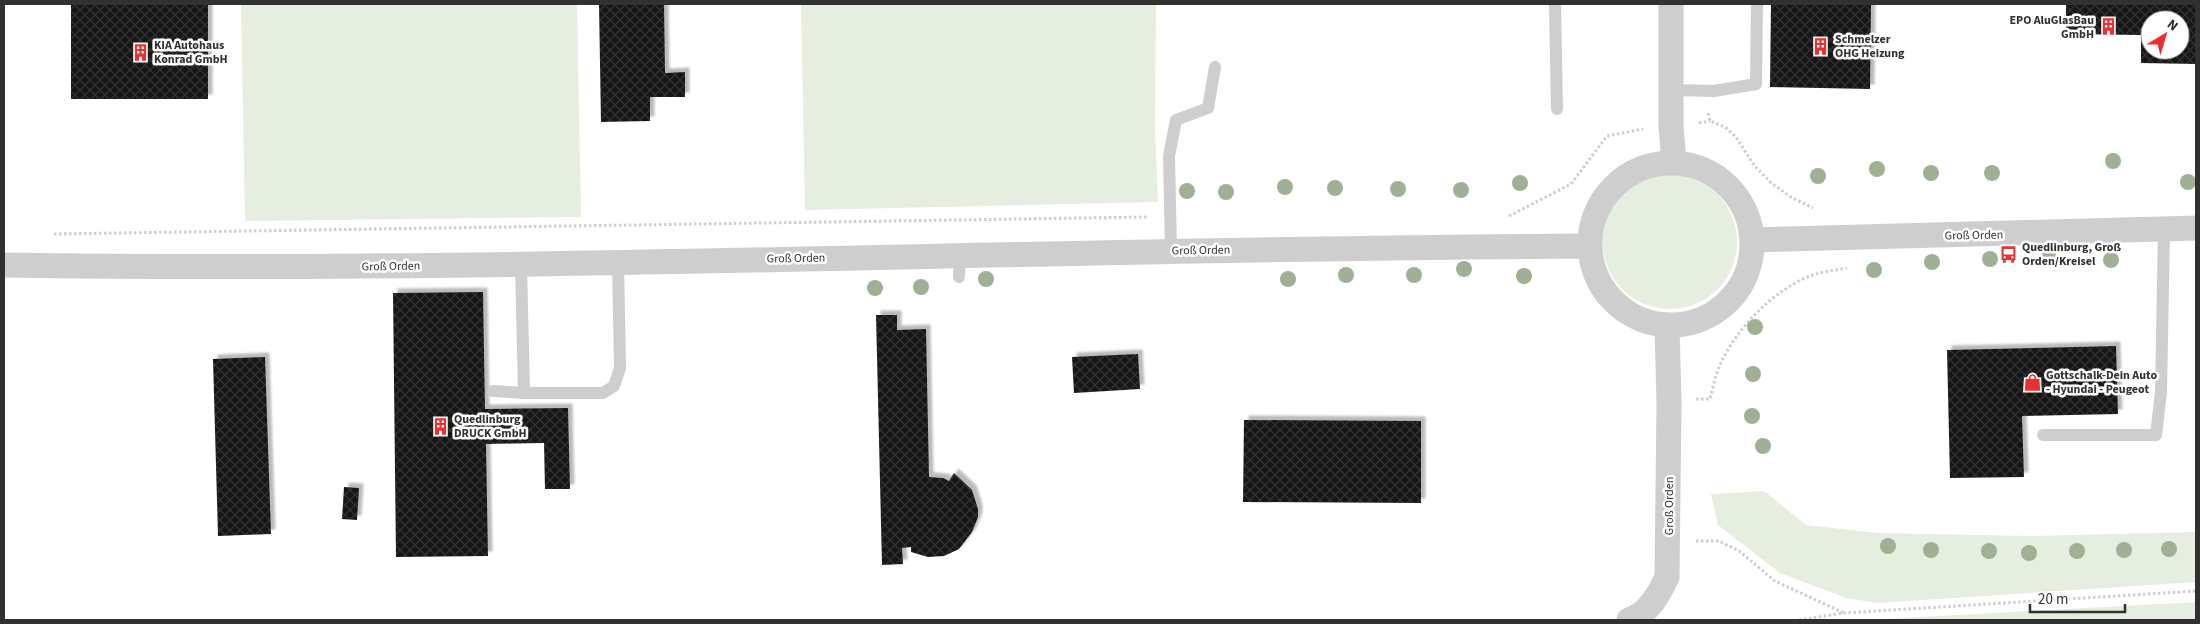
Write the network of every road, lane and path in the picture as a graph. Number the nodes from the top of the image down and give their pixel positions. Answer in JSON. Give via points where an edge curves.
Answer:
{"nodes":[{"id":1,"x":1555,"y":4,"type":"edge"},
{"id":2,"x":1671,"y":4,"type":"edge"},
{"id":3,"x":1757,"y":4,"type":"edge"},
{"id":4,"x":1214,"y":67,"type":"dead end"},
{"id":5,"x":1670,"y":90,"type":"junction"},
{"id":6,"x":1701,"y":90,"type":"junction"},
{"id":7,"x":1557,"y":109,"type":"dead end"},
{"id":8,"x":1710,"y":121,"type":"junction"},
{"id":9,"x":1671,"y":126,"type":"junction"},
{"id":10,"x":1674,"y":162,"type":"junction"},
{"id":11,"x":1814,"y":208,"type":"dead end"},
{"id":12,"x":1170,"y":217,"type":"junction"},
{"id":13,"x":1506,"y":217,"type":"dead end"},
{"id":14,"x":2196,"y":228,"type":"edge"},
{"id":15,"x":2164,"y":230,"type":"junction"},
{"id":16,"x":53,"y":234,"type":"dead end"},
{"id":17,"x":1866,"y":237,"type":"junction"},
{"id":18,"x":1752,"y":240,"type":"junction"},
{"id":19,"x":1589,"y":246,"type":"junction"},
{"id":20,"x":1171,"y":250,"type":"junction"},
{"id":21,"x":618,"y":262,"type":"junction"},
{"id":22,"x":521,"y":264,"type":"junction"},
{"id":23,"x":4,"y":266,"type":"edge"},
{"id":24,"x":1667,"y":326,"type":"junction"},
{"id":25,"x":493,"y":391,"type":"dead end"},
{"id":26,"x":524,"y":393,"type":"junction"},
{"id":27,"x":1669,"y":398,"type":"junction"},
{"id":28,"x":2043,"y":435,"type":"dead end"},
{"id":29,"x":1669,"y":541,"type":"junction"},
{"id":30,"x":2196,"y":590,"type":"edge"},
{"id":31,"x":1844,"y":613,"type":"junction"},
{"id":32,"x":1634,"y":619,"type":"edge"},
{"id":33,"x":1799,"y":620,"type":"edge"}],
"edges":[{"from":1,"to":7,"type":"lane"},
{"from":2,"to":5,"type":"street"},
{"from":3,"to":6,"type":"lane","via":[[1756,84]]},
{"from":4,"to":12,"type":"lane","via":[[1208,108],[1176,120],[1169,156]]},
{"from":5,"to":6,"type":"lane"},
{"from":5,"to":9,"type":"street"},
{"from":6,"to":8,"type":"path"},
{"from":8,"to":9,"type":"path"},
{"from":8,"to":11,"type":"path","via":[[1725,126],[1736,137],[1754,165],[1770,182]]},
{"from":9,"to":10,"type":"street"},
{"from":9,"to":13,"type":"path","via":[[1607,136],[1571,184]]},
{"from":10,"to":18,"type":"street","via":[[1697,166],[1718,178],[1736,195],[1748,216]]},
{"from":10,"to":19,"type":"street","via":[[1647,166],[1623,177],[1604,196],[1593,219]]},
{"from":12,"to":16,"type":"path"},
{"from":12,"to":20,"type":"lane"},
{"from":14,"to":15,"type":"street","name":"Groß Orden"},
{"from":15,"to":17,"type":"street","name":"Groß Orden"},
{"from":15,"to":28,"type":"lane","via":[[2161,392],[2156,436]]},
{"from":17,"to":18,"type":"street","name":"Groß Orden"},
{"from":17,"to":27,"type":"path","via":[[1862,265],[1816,274],[1791,286],[1748,322],[1731,343],[1719,367],[1710,399]]},
{"from":18,"to":24,"type":"street","via":[[1750,262],[1742,283],[1729,301],[1711,315],[1690,323]]},
{"from":19,"to":20,"type":"street","name":"Groß Orden"},
{"from":19,"to":24,"type":"street","via":[[1593,270],[1621,309],[1643,320]]},
{"from":20,"to":21,"type":"street","name":"Groß Orden","via":[[959,266]]},
{"from":21,"to":22,"type":"street","name":"Groß Orden"},
{"from":21,"to":26,"type":"lane","via":[[620,368],[614,386],[603,393]]},
{"from":22,"to":23,"type":"street","name":"Groß Orden","via":[[201,268]]},
{"from":22,"to":26,"type":"lane"},
{"from":24,"to":27,"type":"street","name":"Groß Orden"},
{"from":25,"to":26,"type":"lane"},
{"from":27,"to":29,"type":"street","name":"Groß Orden"},
{"from":29,"to":31,"type":"path","via":[[1720,540],[1775,581]]},
{"from":29,"to":32,"type":"street","name":"Groß Orden","via":[[1667,577],[1657,599]]},
{"from":30,"to":31,"type":"path"},
{"from":31,"to":33,"type":"path"}]}
